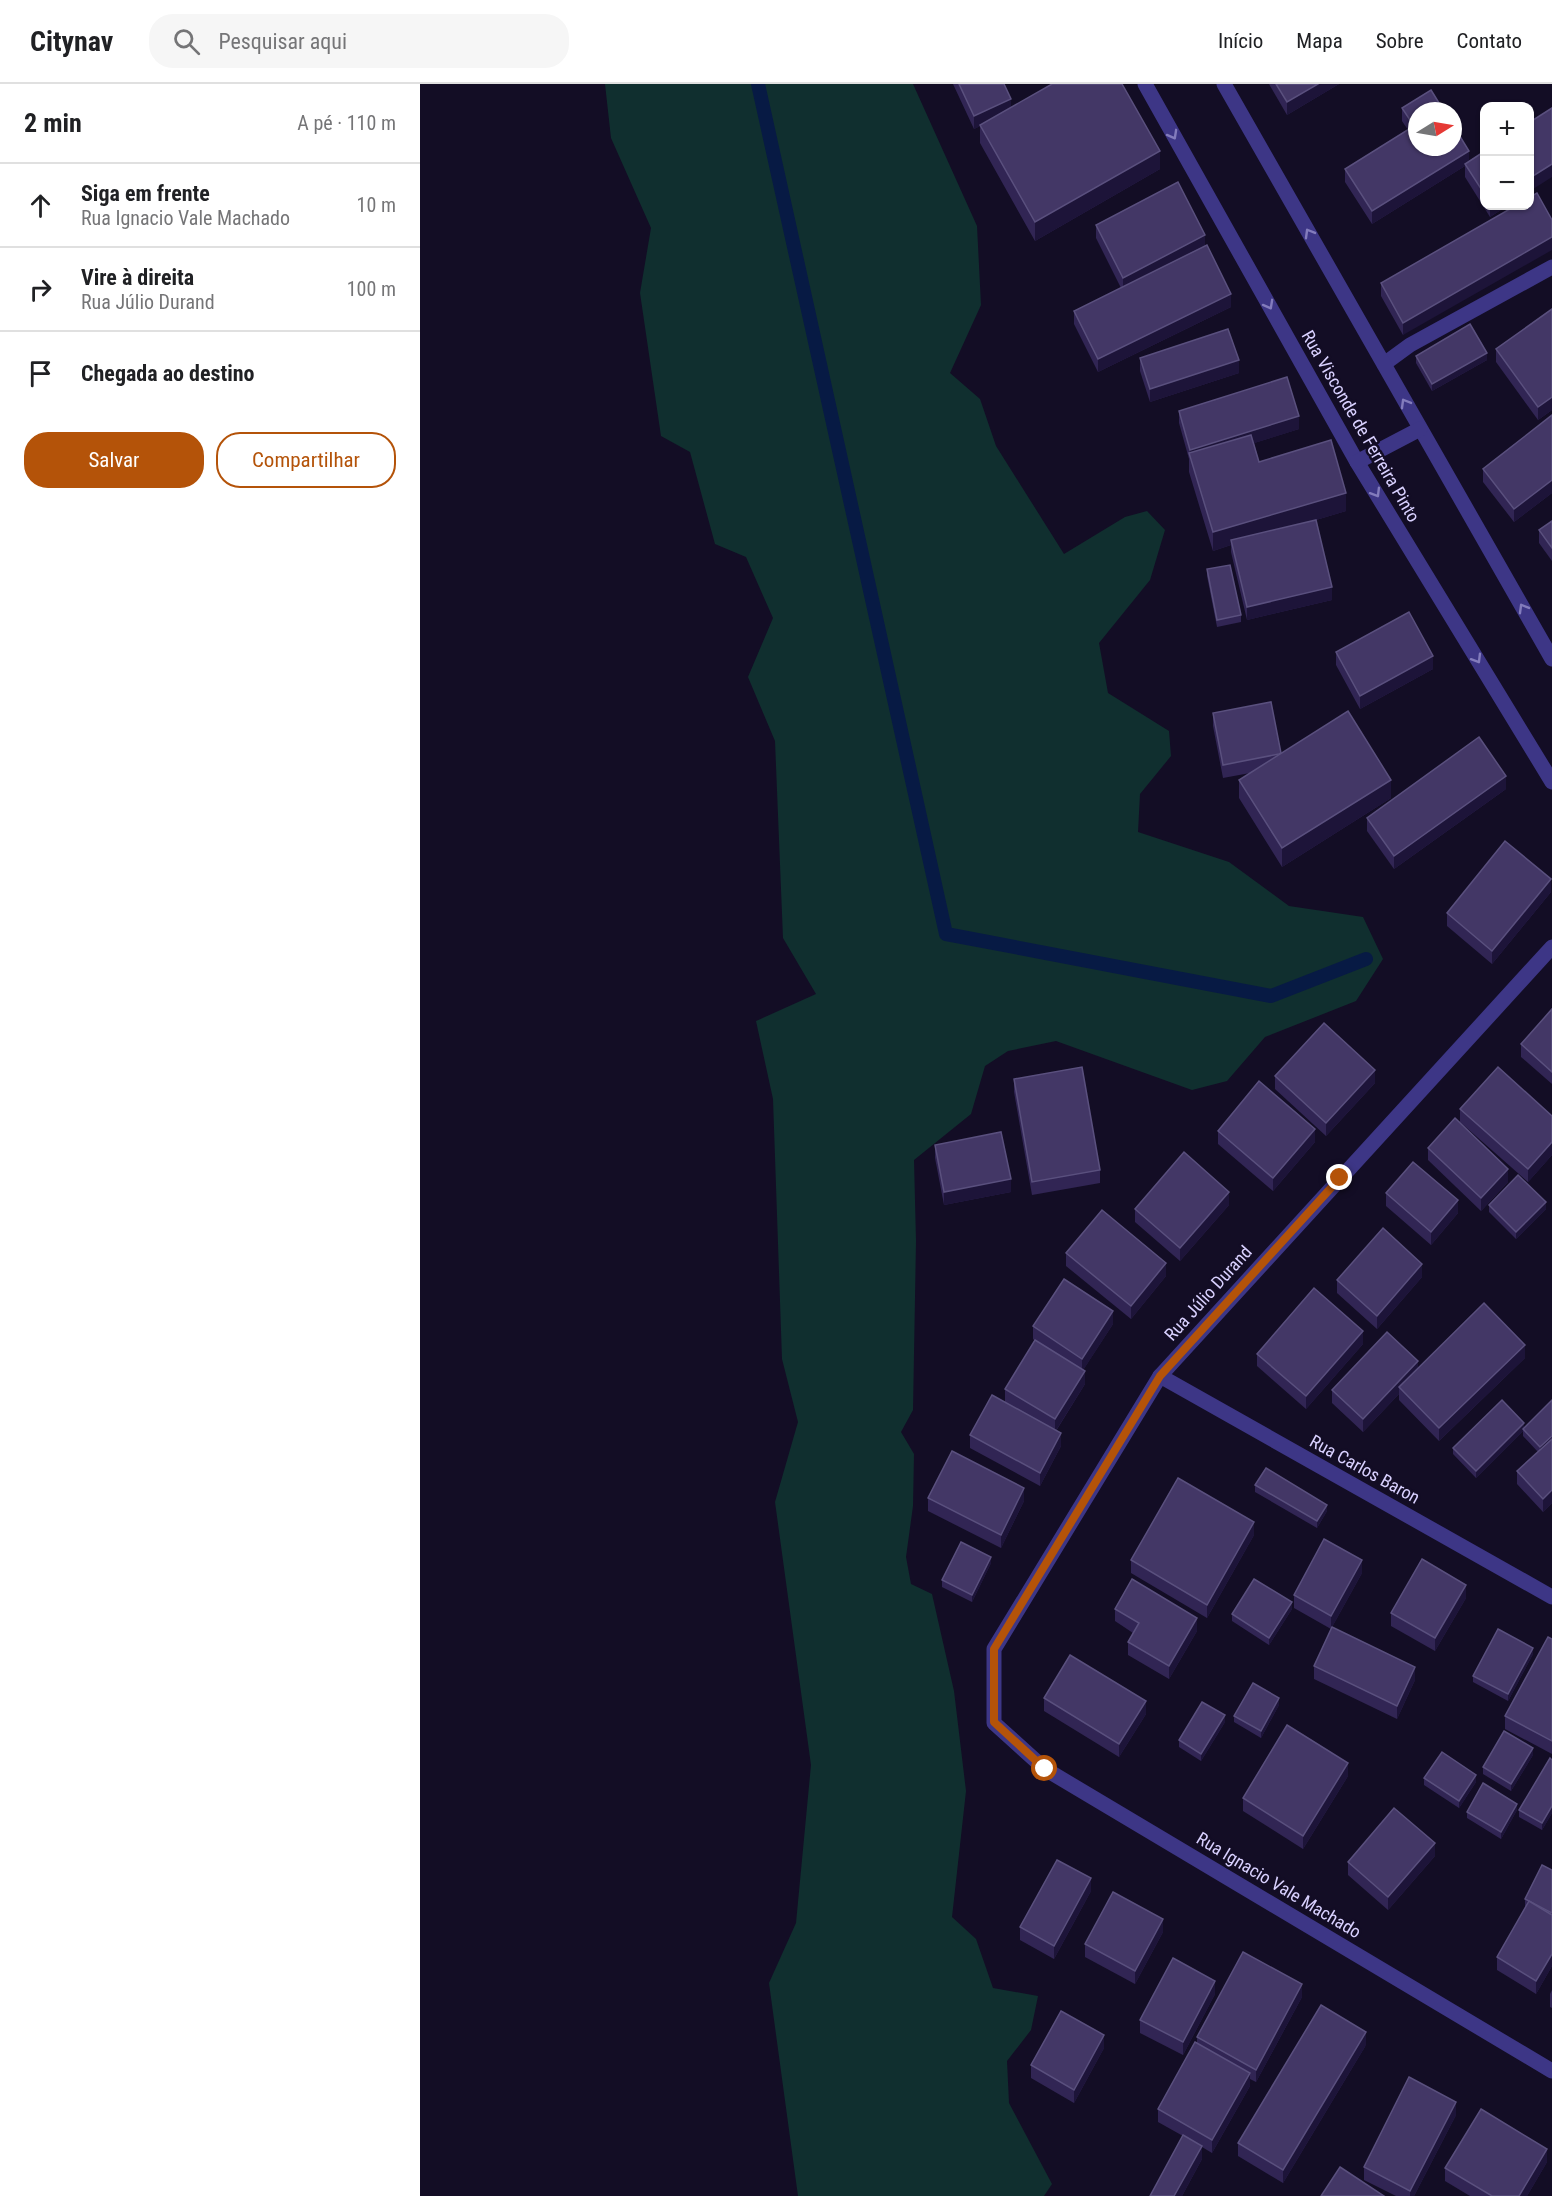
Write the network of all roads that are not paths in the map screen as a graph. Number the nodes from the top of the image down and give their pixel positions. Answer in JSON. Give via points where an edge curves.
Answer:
{"nodes":[{"id":1,"x":1145,"y":84,"type":"edge"},
{"id":2,"x":1224,"y":84,"type":"edge"},
{"id":3,"x":1552,"y":267,"type":"edge"},
{"id":4,"x":1384,"y":364,"type":"junction"},
{"id":5,"x":1420,"y":429,"type":"junction"},
{"id":6,"x":1357,"y":462,"type":"junction"},
{"id":7,"x":1552,"y":659,"type":"edge"},
{"id":8,"x":1552,"y":782,"type":"edge"},
{"id":9,"x":1552,"y":947,"type":"edge"},
{"id":10,"x":1160,"y":1376,"type":"junction"},
{"id":11,"x":1552,"y":1597,"type":"edge"},
{"id":12,"x":994,"y":1722,"type":"joint"},
{"id":13,"x":1552,"y":2071,"type":"edge"}],
"edges":[{"from":1,"to":6,"type":"street","name":"Rua Visconde de Ferreira Pinto","one_way":true},
{"from":4,"to":2,"type":"street","one_way":true},
{"from":3,"to":4,"type":"street","via":[[1410,345]]},
{"from":5,"to":4,"type":"street","one_way":true},
{"from":5,"to":6,"type":"street"},
{"from":7,"to":5,"type":"street","one_way":true},
{"from":6,"to":8,"type":"street","name":"Rua Visconde de Ferreira Pinto","one_way":true},
{"from":9,"to":10,"type":"street","name":"Rua Júlio Durand"},
{"from":10,"to":11,"type":"street","name":"Rua Carlos Baron"},
{"from":10,"to":12,"type":"street","name":"Rua Júlio Durand","via":[[994,1649]]},
{"from":12,"to":13,"type":"street","name":"Rua Ignacio Vale Machado","via":[[1045,1769]]}]}
